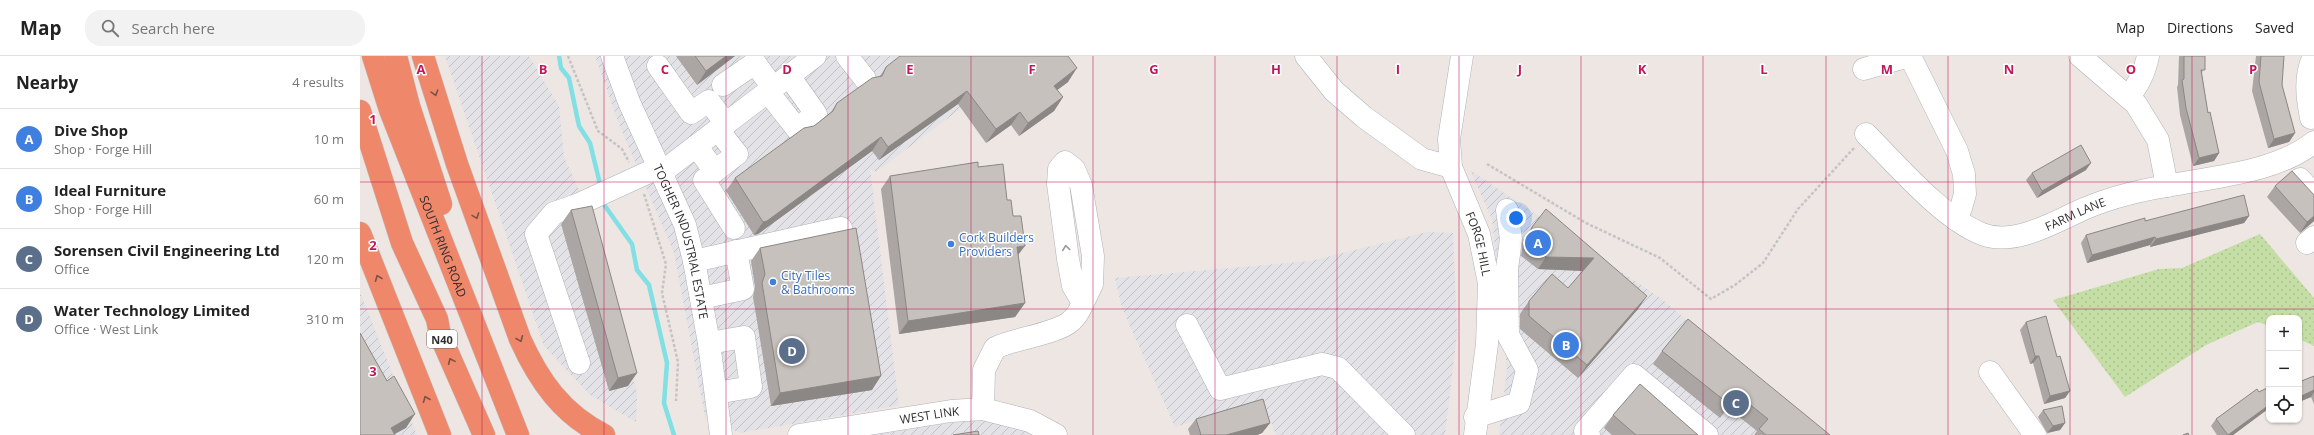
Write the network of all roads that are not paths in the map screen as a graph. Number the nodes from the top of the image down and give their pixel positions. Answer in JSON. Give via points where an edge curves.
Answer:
{"nodes":[{"id":1,"x":373,"y":56,"type":"edge"},
{"id":2,"x":385,"y":56,"type":"edge"},
{"id":3,"x":396,"y":56,"type":"edge"},
{"id":4,"x":423,"y":56,"type":"edge"},
{"id":5,"x":612,"y":56,"type":"edge"},
{"id":6,"x":815,"y":56,"type":"edge"},
{"id":7,"x":847,"y":56,"type":"edge"},
{"id":8,"x":1306,"y":56,"type":"edge"},
{"id":9,"x":1462,"y":56,"type":"edge"},
{"id":10,"x":1909,"y":56,"type":"edge"},
{"id":11,"x":2080,"y":56,"type":"edge"},
{"id":12,"x":2148,"y":56,"type":"edge"},
{"id":13,"x":2314,"y":56,"type":"edge"},
{"id":14,"x":658,"y":66,"type":"dead end"},
{"id":15,"x":1864,"y":69,"type":"dead end"},
{"id":16,"x":865,"y":79,"type":"dead end"},
{"id":17,"x":722,"y":85,"type":"dead end"},
{"id":18,"x":777,"y":85,"type":"junction"},
{"id":19,"x":2128,"y":97,"type":"junction"},
{"id":20,"x":360,"y":110,"type":"edge"},
{"id":21,"x":2311,"y":118,"type":"dead end"},
{"id":22,"x":722,"y":127,"type":"junction"},
{"id":23,"x":1866,"y":134,"type":"road end"},
{"id":24,"x":360,"y":137,"type":"edge"},
{"id":25,"x":2314,"y":142,"type":"edge"},
{"id":26,"x":696,"y":146,"type":"junction"},
{"id":27,"x":1451,"y":167,"type":"junction"},
{"id":28,"x":661,"y":170,"type":"junction"},
{"id":29,"x":715,"y":171,"type":"junction"},
{"id":30,"x":2166,"y":186,"type":"junction"},
{"id":31,"x":1507,"y":210,"type":"dead end"},
{"id":32,"x":1955,"y":219,"type":"junction"},
{"id":33,"x":734,"y":228,"type":"dead end"},
{"id":34,"x":841,"y":228,"type":"dead end"},
{"id":35,"x":360,"y":233,"type":"edge"},
{"id":36,"x":402,"y":243,"type":"junction"},
{"id":37,"x":442,"y":244,"type":"junction"},
{"id":38,"x":736,"y":251,"type":"junction"},
{"id":39,"x":694,"y":261,"type":"junction"},
{"id":40,"x":1078,"y":295,"type":"junction"},
{"id":41,"x":701,"y":298,"type":"junction"},
{"id":42,"x":1187,"y":325,"type":"dead end"},
{"id":43,"x":709,"y":343,"type":"junction"},
{"id":44,"x":579,"y":363,"type":"dead end"},
{"id":45,"x":1990,"y":372,"type":"dead end"},
{"id":46,"x":716,"y":393,"type":"junction"},
{"id":47,"x":983,"y":409,"type":"junction"},
{"id":48,"x":1475,"y":426,"type":"edge"},
{"id":49,"x":516,"y":430,"type":"edge"},
{"id":50,"x":440,"y":435,"type":"edge"},
{"id":51,"x":484,"y":435,"type":"edge"},
{"id":52,"x":604,"y":435,"type":"edge"},
{"id":53,"x":721,"y":435,"type":"edge"},
{"id":54,"x":799,"y":435,"type":"edge"},
{"id":55,"x":1056,"y":435,"type":"edge"},
{"id":56,"x":1404,"y":435,"type":"edge"},
{"id":57,"x":1589,"y":435,"type":"edge"},
{"id":58,"x":1706,"y":435,"type":"edge"},
{"id":59,"x":2035,"y":435,"type":"edge"}],
"edges":[{"from":1,"to":37,"type":"highway","name":"SOUTH RING ROAD","number":"N40","via":[[390,110]]},
{"from":2,"to":37,"type":"highway"},
{"from":3,"to":49,"type":"highway","via":[[409,106]]},
{"from":4,"to":52,"type":"highway","one_way":true,"via":[[457,164],[531,364],[558,403],[580,422]]},
{"from":5,"to":28,"type":"street","name":"TOGHER INDUSTRIAL ESTATE","via":[[629,102]]},
{"from":6,"to":18,"type":"street"},
{"from":7,"to":16,"type":"street"},
{"from":8,"to":27,"type":"street","via":[[1334,91],[1364,117],[1422,159]]},
{"from":9,"to":27,"type":"street","name":"FORGE HILL","via":[[1449,138]]},
{"from":10,"to":15,"type":"street"},
{"from":10,"to":32,"type":"street","via":[[1957,151],[1964,174],[1965,194]]},
{"from":11,"to":19,"type":"street"},
{"from":12,"to":19,"type":"street","via":[[2134,90]]},
{"from":13,"to":21,"type":"street","via":[[2309,67],[2307,95]]},
{"from":14,"to":22,"type":"street","via":[[691,113],[709,101]]},
{"from":17,"to":18,"type":"street","via":[[755,62]]},
{"from":18,"to":22,"type":"street"},
{"from":19,"to":30,"type":"street","via":[[2136,104],[2158,140]]},
{"from":20,"to":36,"type":"highway","number":"N40"},
{"from":22,"to":26,"type":"street"},
{"from":22,"to":29,"type":"street","via":[[737,154]]},
{"from":23,"to":32,"type":"street","name":"FARM LANE"},
{"from":24,"to":36,"type":"highway"},
{"from":25,"to":30,"type":"street","name":"FARM LANE","via":[[2308,148],[2283,159],[2241,174]]},
{"from":26,"to":28,"type":"street"},
{"from":26,"to":29,"type":"street"},
{"from":27,"to":48,"type":"street","name":"FORGE HILL","via":[[1479,234],[1489,283],[1487,344]]},
{"from":28,"to":39,"type":"street","name":"TOGHER INDUSTRIAL ESTATE","via":[[685,225]]},
{"from":28,"to":44,"type":"street","via":[[554,213],[536,234]]},
{"from":29,"to":33,"type":"street","via":[[704,180]]},
{"from":30,"to":32,"type":"street","name":"FARM LANE","via":[[2092,205],[2032,233],[2007,237],[1984,235]]},
{"from":31,"to":48,"type":"street","via":[[1511,239],[1507,268],[1508,335],[1527,370],[1519,403]]},
{"from":34,"to":38,"type":"street"},
{"from":50,"to":35,"type":"highway","one_way":true},
{"from":51,"to":36,"type":"highway","number":"N40","one_way":true,"via":[[440,335],[437,319]]},
{"from":37,"to":49,"type":"highway","name":"SOUTH RING ROAD","number":"N40"},
{"from":38,"to":39,"type":"street"},
{"from":38,"to":41,"type":"street","via":[[743,289]]},
{"from":39,"to":41,"type":"street","name":"TOGHER INDUSTRIAL ESTATE"},
{"from":40,"to":40,"type":"street","one_way":true,"via":[[1058,184],[1059,169],[1065,162],[1074,169],[1081,185],[1092,256],[1092,284]]},
{"from":40,"to":47,"type":"street","via":[[1076,316],[1062,327],[995,348],[984,370]]},
{"from":41,"to":43,"type":"street","name":"TOGHER INDUSTRIAL ESTATE"},
{"from":42,"to":56,"type":"street","via":[[1220,390],[1322,364],[1338,368]]},
{"from":43,"to":46,"type":"street","name":"TOGHER INDUSTRIAL ESTATE"},
{"from":43,"to":46,"type":"street","via":[[744,337],[751,387]]},
{"from":45,"to":59,"type":"street"},
{"from":46,"to":53,"type":"street","name":"TOGHER INDUSTRIAL ESTATE"},
{"from":47,"to":54,"type":"street","name":"WEST LINK","via":[[950,411]]},
{"from":47,"to":55,"type":"street","name":"WEST LINK","via":[[1030,421]]},
{"from":57,"to":58,"type":"street","via":[[1585,431],[1634,375]]}]}
